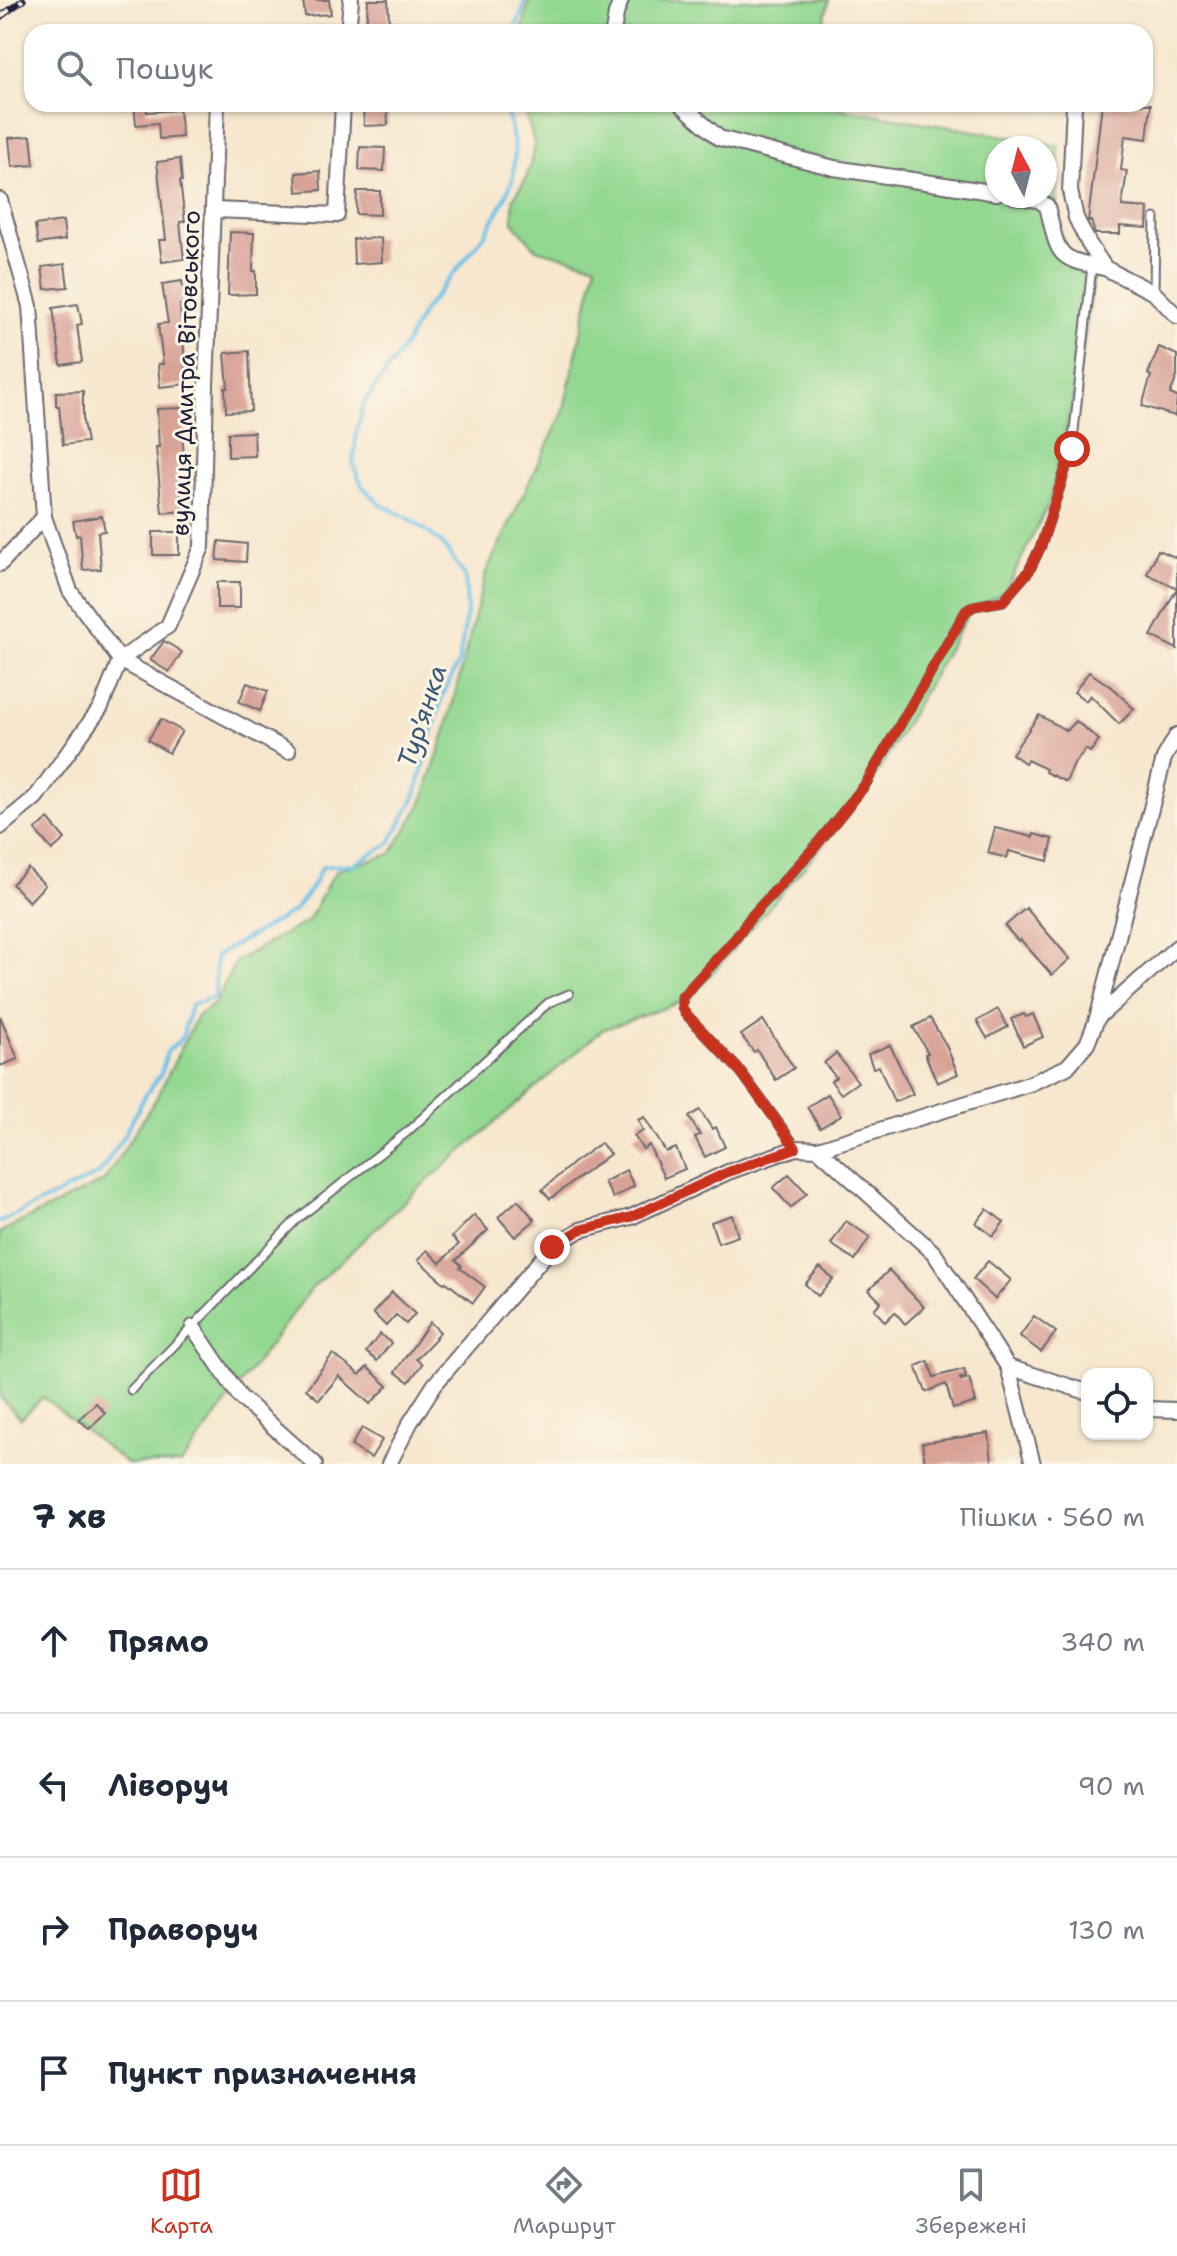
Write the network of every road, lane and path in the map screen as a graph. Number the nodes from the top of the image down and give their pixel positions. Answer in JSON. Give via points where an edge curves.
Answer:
{"nodes":[{"id":1,"x":351,"y":0,"type":"edge"},
{"id":2,"x":621,"y":0,"type":"edge"},
{"id":3,"x":349,"y":24,"type":"edge"},
{"id":4,"x":614,"y":24,"type":"edge"},
{"id":5,"x":217,"y":112,"type":"edge"},
{"id":6,"x":343,"y":112,"type":"edge"},
{"id":7,"x":690,"y":112,"type":"edge"},
{"id":8,"x":1074,"y":112,"type":"edge"},
{"id":9,"x":985,"y":191,"type":"edge"},
{"id":10,"x":0,"y":200,"type":"edge"},
{"id":11,"x":1048,"y":208,"type":"edge"},
{"id":12,"x":214,"y":210,"type":"junction"},
{"id":13,"x":1155,"y":218,"type":"dead end"},
{"id":14,"x":1098,"y":267,"type":"junction"},
{"id":15,"x":1154,"y":293,"type":"junction"},
{"id":16,"x":1177,"y":316,"type":"edge"},
{"id":17,"x":44,"y":517,"type":"junction"},
{"id":18,"x":0,"y":564,"type":"edge"},
{"id":19,"x":120,"y":660,"type":"junction"},
{"id":20,"x":1177,"y":735,"type":"edge"},
{"id":21,"x":288,"y":751,"type":"dead end"},
{"id":22,"x":0,"y":827,"type":"edge"},
{"id":23,"x":1177,"y":947,"type":"edge"},
{"id":24,"x":569,"y":994,"type":"dead end"},
{"id":25,"x":1097,"y":1019,"type":"junction"},
{"id":26,"x":796,"y":1148,"type":"junction"},
{"id":27,"x":818,"y":1149,"type":"junction"},
{"id":28,"x":193,"y":1327,"type":"junction"},
{"id":29,"x":1008,"y":1367,"type":"junction"},
{"id":30,"x":131,"y":1390,"type":"dead end"},
{"id":31,"x":1081,"y":1390,"type":"edge"},
{"id":32,"x":1153,"y":1409,"type":"edge"},
{"id":33,"x":1177,"y":1410,"type":"edge"},
{"id":34,"x":315,"y":1464,"type":"edge"},
{"id":35,"x":389,"y":1464,"type":"edge"},
{"id":36,"x":1033,"y":1464,"type":"edge"}],
"edges":[{"from":1,"to":3,"type":"street"},
{"from":2,"to":4,"type":"street"},
{"from":5,"to":12,"type":"street","name":"вулиця Дмитра Вітовського"},
{"from":6,"to":12,"type":"street","via":[[337,215]]},
{"from":7,"to":9,"type":"street","via":[[719,138],[834,168]]},
{"from":8,"to":14,"type":"street","via":[[1070,191]]},
{"from":10,"to":17,"type":"street","via":[[30,306]]},
{"from":11,"to":14,"type":"street","via":[[1063,256]]},
{"from":12,"to":19,"type":"street","name":"вулиця Дмитра Вітовського","via":[[202,547],[168,626]]},
{"from":13,"to":15,"type":"lane"},
{"from":14,"to":15,"type":"street"},
{"from":14,"to":26,"type":"lane","via":[[1072,449],[1029,571],[1003,601],[966,611],[865,785],[682,997],[685,1013],[741,1072]]},
{"from":15,"to":16,"type":"street"},
{"from":17,"to":18,"type":"street"},
{"from":17,"to":19,"type":"street","via":[[70,591]]},
{"from":19,"to":21,"type":"street"},
{"from":19,"to":22,"type":"street","via":[[101,707],[36,797]]},
{"from":20,"to":25,"type":"street","via":[[1164,758]]},
{"from":23,"to":25,"type":"street"},
{"from":24,"to":28,"type":"lane","via":[[548,1003],[407,1132],[296,1220]]},
{"from":25,"to":27,"type":"street","via":[[1087,1044],[1067,1067],[1029,1084]]},
{"from":26,"to":27,"type":"street"},
{"from":26,"to":35,"type":"street","via":[[728,1172],[631,1217],[580,1230],[552,1247],[435,1384]]},
{"from":27,"to":29,"type":"street","via":[[934,1253]]},
{"from":28,"to":30,"type":"lane"},
{"from":28,"to":34,"type":"street","via":[[240,1397]]},
{"from":29,"to":31,"type":"street"},
{"from":29,"to":36,"type":"street"},
{"from":32,"to":33,"type":"street"}]}
